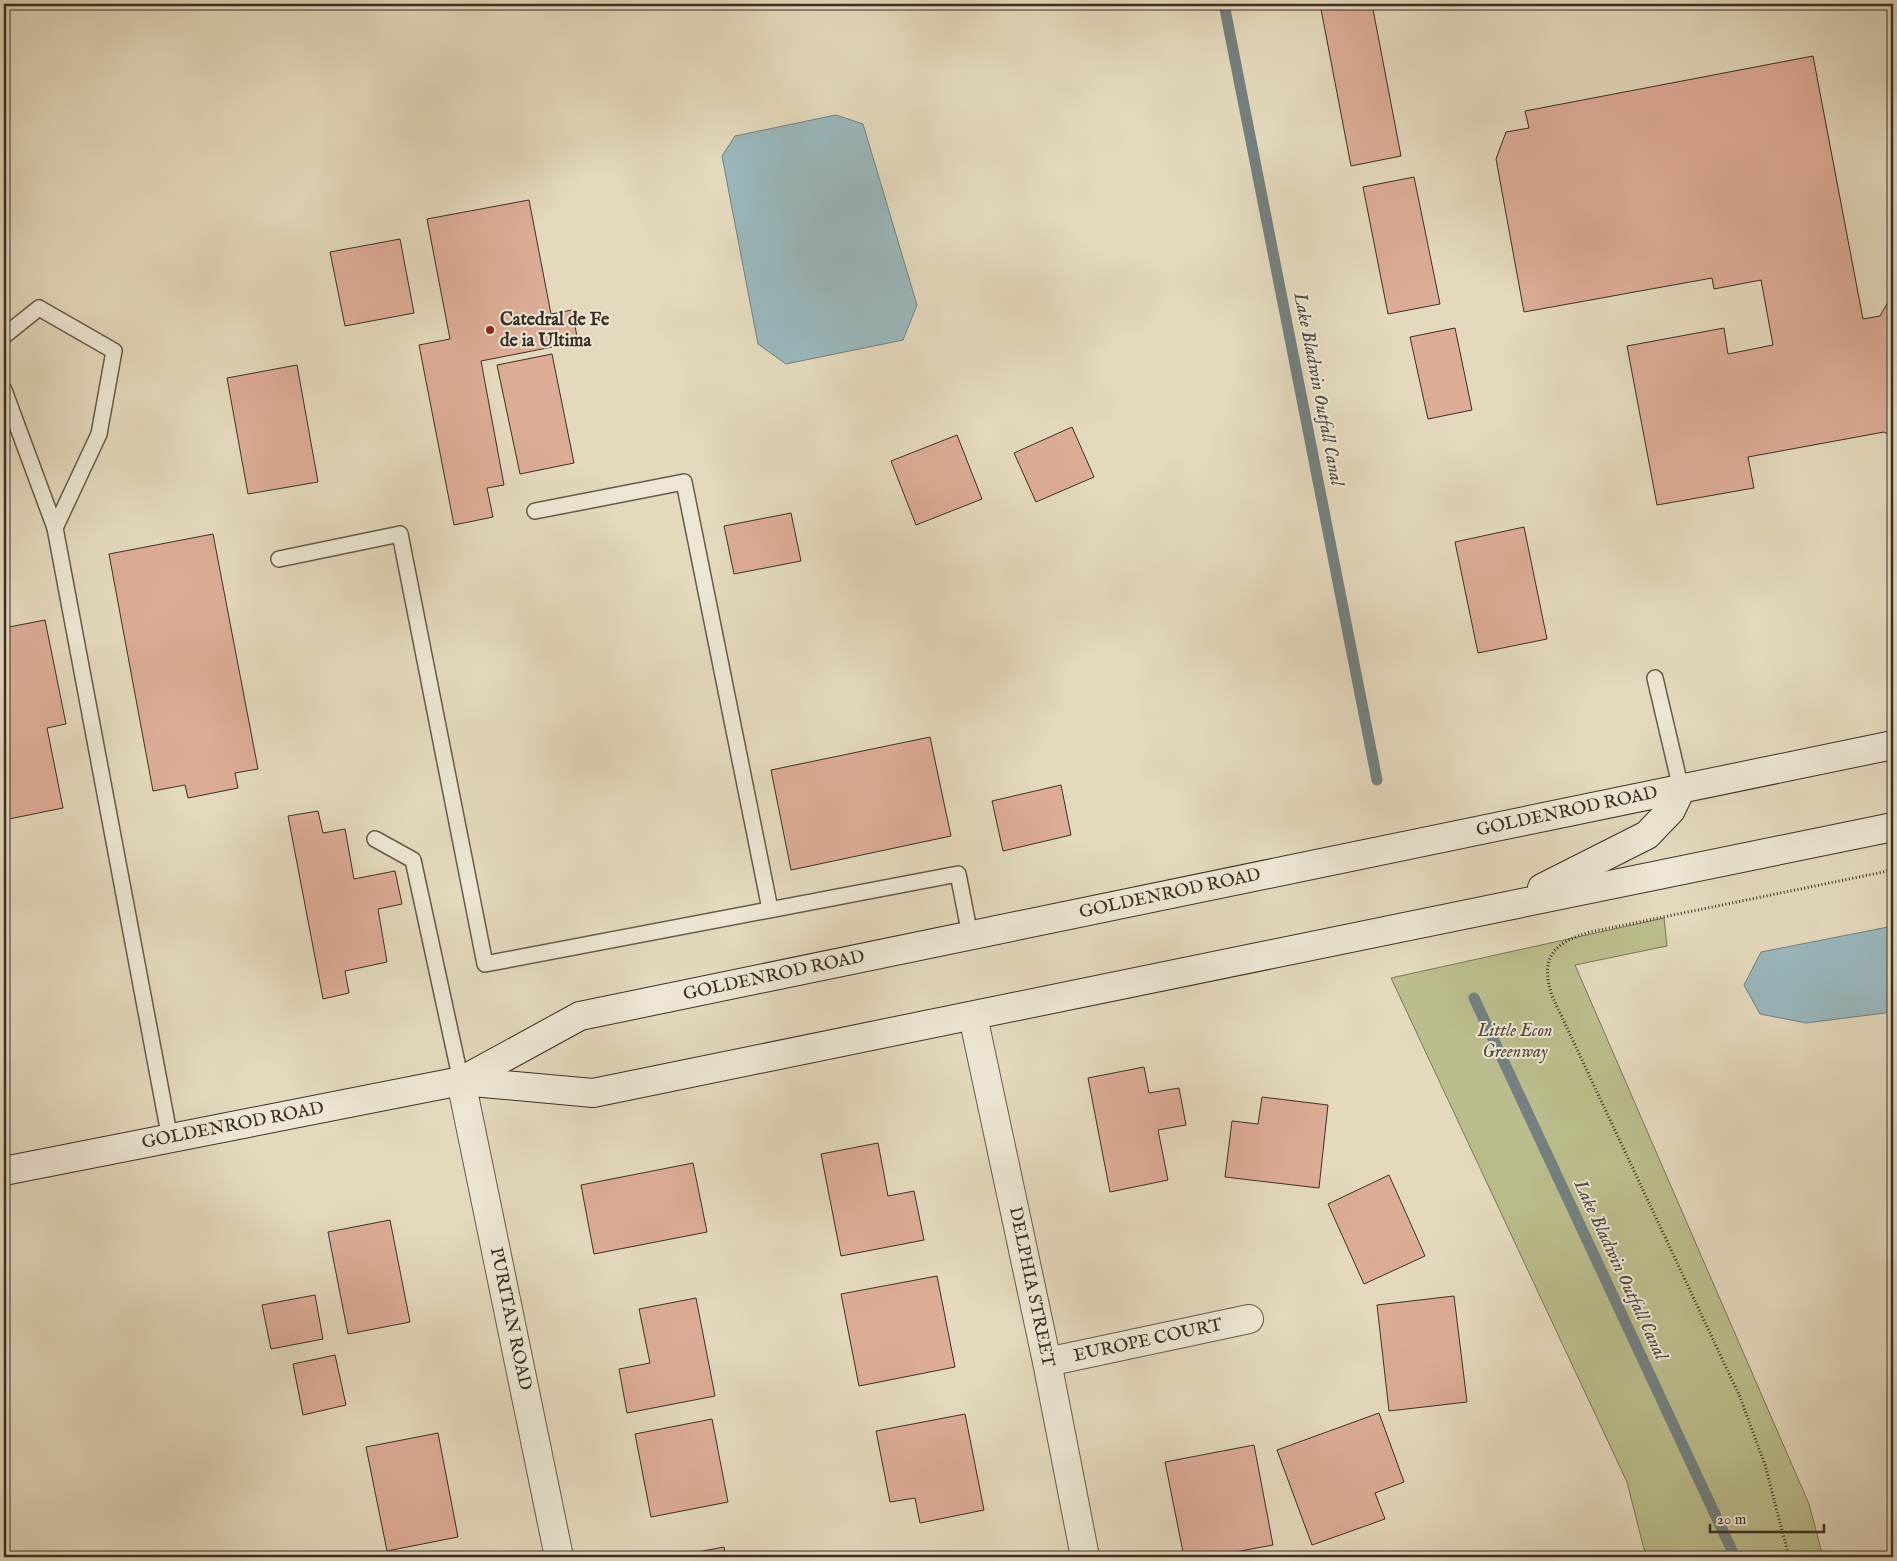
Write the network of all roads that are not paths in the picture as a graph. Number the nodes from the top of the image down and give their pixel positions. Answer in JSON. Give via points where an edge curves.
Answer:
{"nodes":[{"id":1,"x":4,"y":336,"type":"edge"},
{"id":2,"x":4,"y":390,"type":"edge"},
{"id":3,"x":535,"y":511,"type":"dead end"},
{"id":4,"x":55,"y":528,"type":"junction"},
{"id":5,"x":279,"y":559,"type":"dead end"},
{"id":6,"x":1655,"y":678,"type":"dead end"},
{"id":7,"x":1893,"y":745,"type":"edge"},
{"id":8,"x":1681,"y":789,"type":"junction"},
{"id":9,"x":1893,"y":827,"type":"edge"},
{"id":10,"x":376,"y":840,"type":"dead end"},
{"id":11,"x":1512,"y":903,"type":"junction"},
{"id":12,"x":770,"y":909,"type":"junction"},
{"id":13,"x":970,"y":935,"type":"junction"},
{"id":14,"x":973,"y":1016,"type":"junction"},
{"id":15,"x":461,"y":1081,"type":"junction"},
{"id":16,"x":170,"y":1139,"type":"junction"},
{"id":17,"x":4,"y":1172,"type":"edge"},
{"id":18,"x":1249,"y":1319,"type":"dead end"},
{"id":19,"x":1047,"y":1362,"type":"junction"},
{"id":20,"x":559,"y":1557,"type":"edge"},
{"id":21,"x":1085,"y":1557,"type":"edge"}],
"edges":[{"from":1,"to":4,"type":"lane","via":[[38,308],[114,351],[99,434]]},
{"from":2,"to":4,"type":"lane"},
{"from":3,"to":12,"type":"lane","via":[[684,482]]},
{"from":4,"to":16,"type":"lane"},
{"from":5,"to":12,"type":"lane","via":[[400,534],[485,964]]},
{"from":6,"to":8,"type":"lane"},
{"from":7,"to":8,"type":"main road","name":"GOLDENROD ROAD"},
{"from":8,"to":11,"type":"main road","via":[[1671,810],[1647,835]]},
{"from":8,"to":13,"type":"main road","name":"GOLDENROD ROAD"},
{"from":9,"to":11,"type":"main road","name":"GOLDENROD ROAD"},
{"from":10,"to":15,"type":"lane","via":[[413,860]]},
{"from":11,"to":14,"type":"main road","name":"GOLDENROD ROAD"},
{"from":12,"to":13,"type":"lane","via":[[958,874]]},
{"from":13,"to":15,"type":"main road","name":"GOLDENROD ROAD","via":[[580,1016]]},
{"from":14,"to":15,"type":"main road","name":"GOLDENROD ROAD","via":[[593,1093]]},
{"from":14,"to":19,"type":"main road","name":"DELPHIA STREET"},
{"from":15,"to":16,"type":"main road","name":"GOLDENROD ROAD"},
{"from":15,"to":20,"type":"main road","name":"PURITAN ROAD"},
{"from":16,"to":17,"type":"main road","name":"GOLDENROD ROAD"},
{"from":18,"to":19,"type":"main road","name":"EUROPE COURT"},
{"from":19,"to":21,"type":"main road","name":"DELPHIA STREET"}]}
